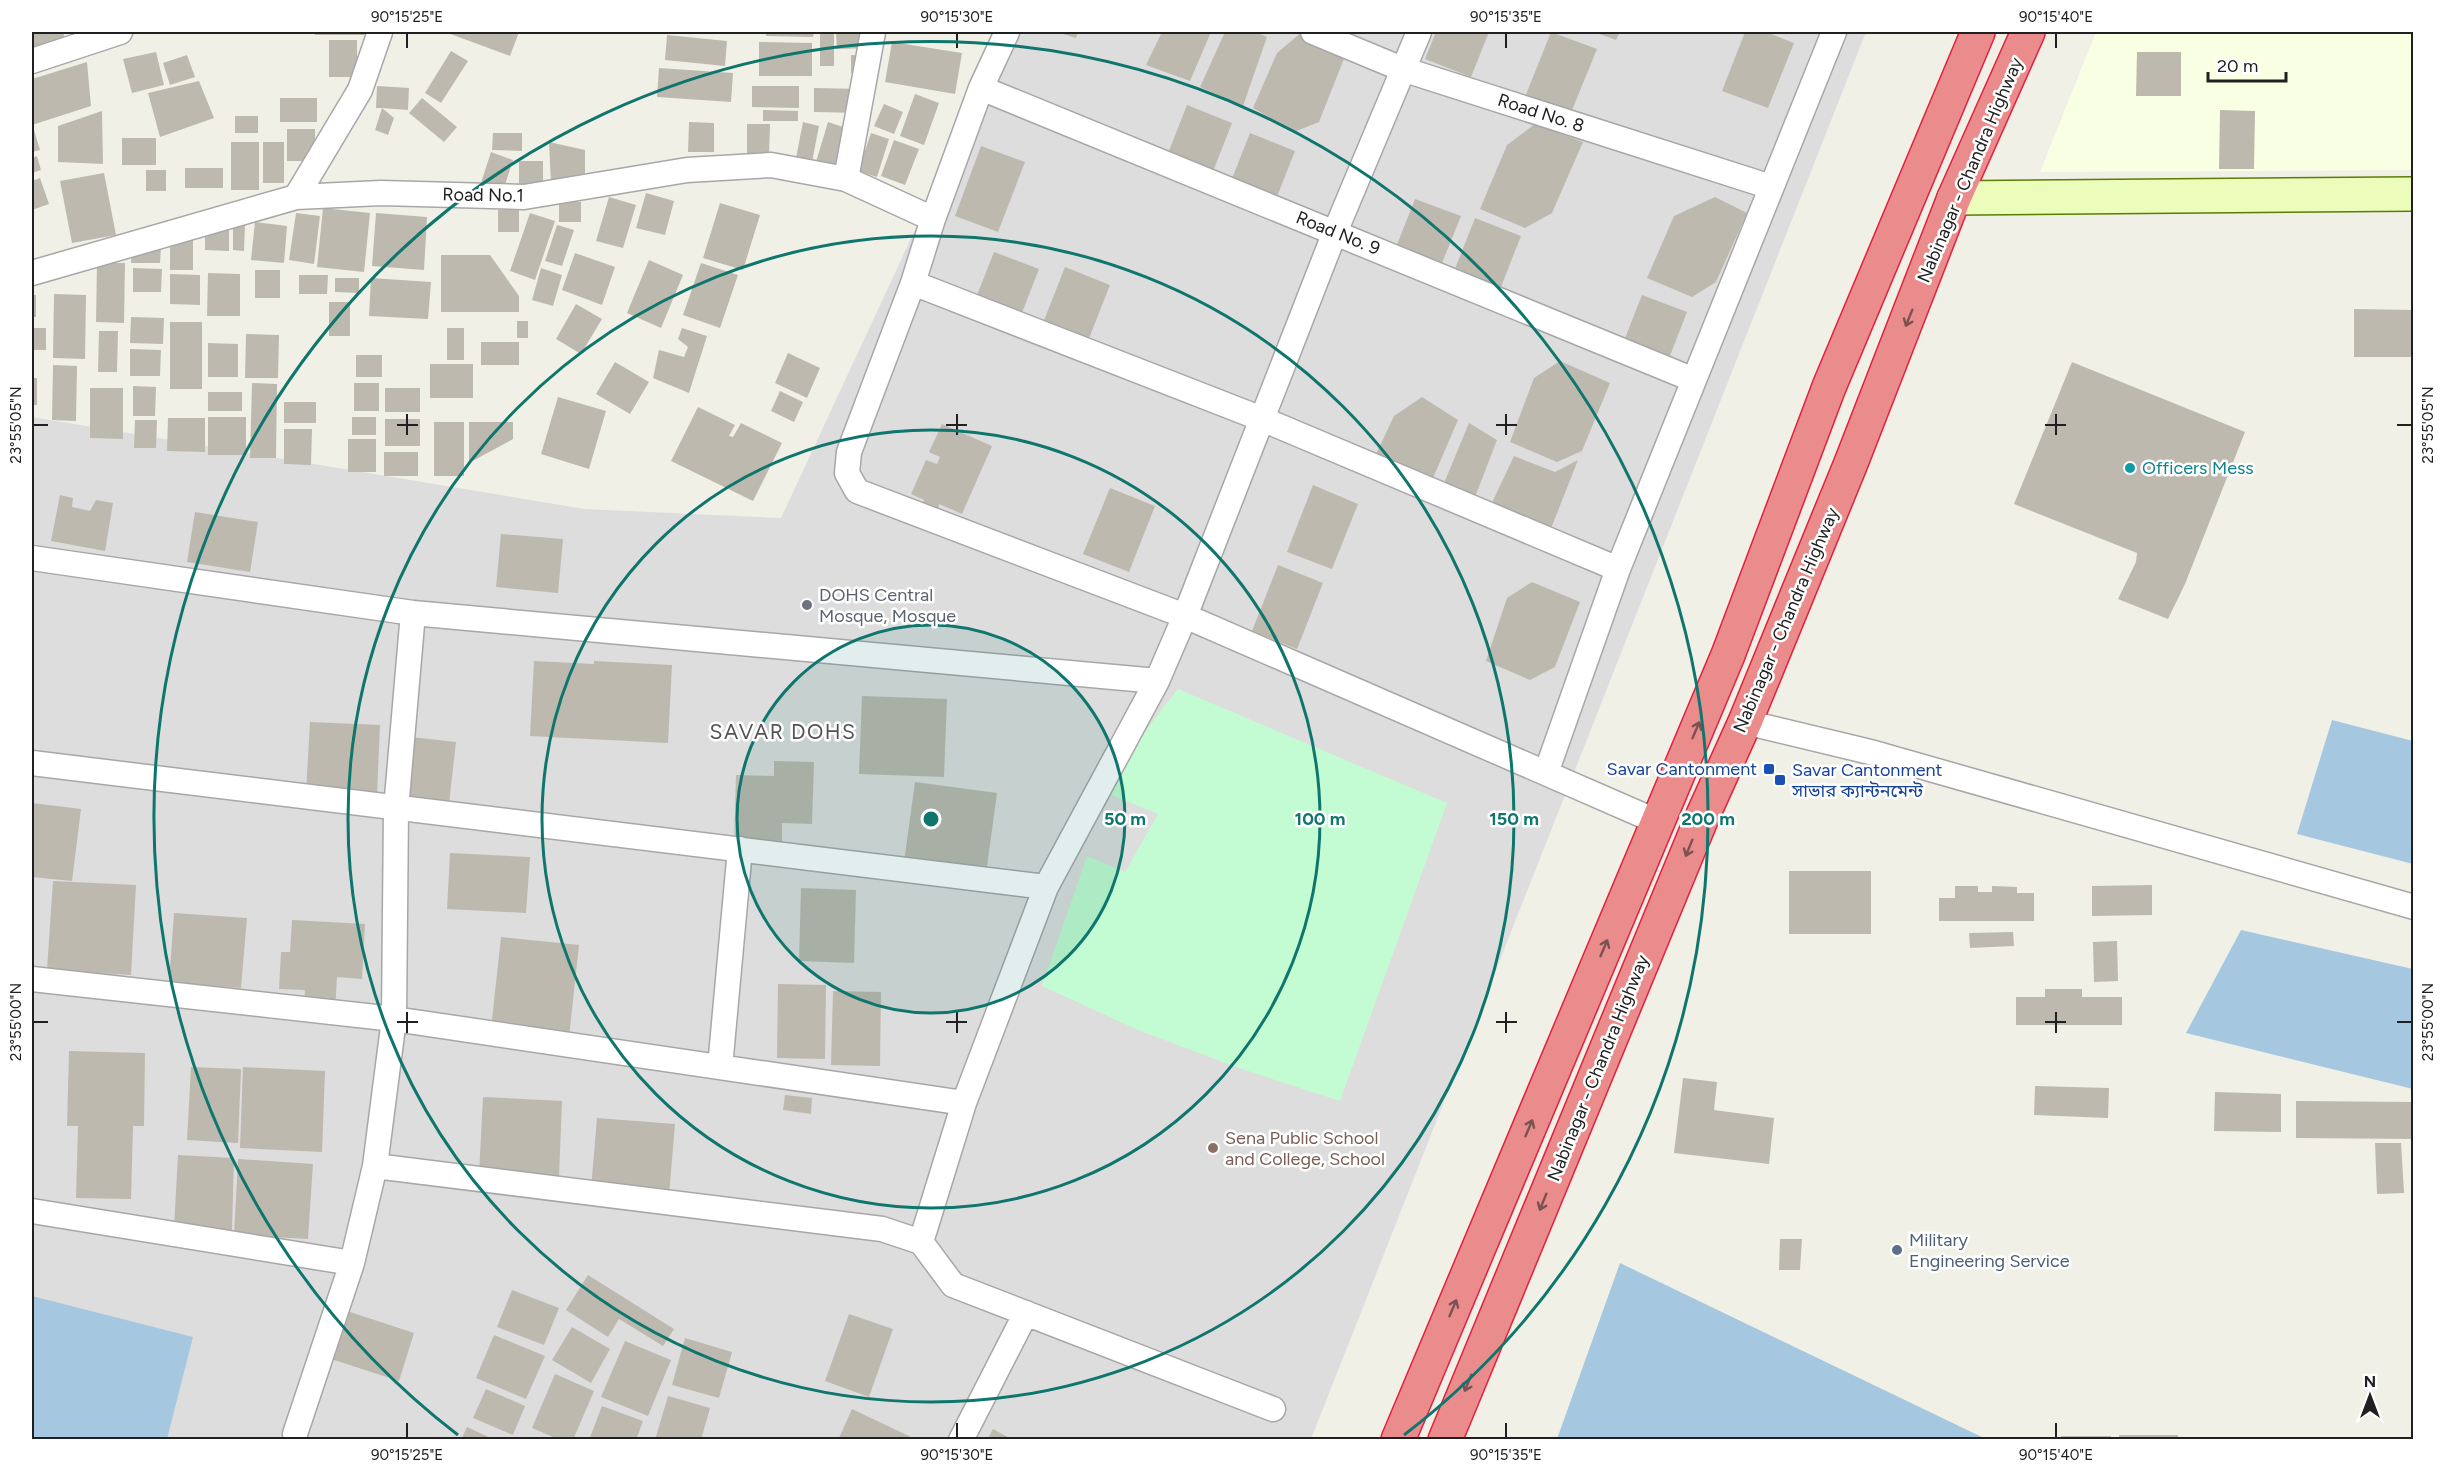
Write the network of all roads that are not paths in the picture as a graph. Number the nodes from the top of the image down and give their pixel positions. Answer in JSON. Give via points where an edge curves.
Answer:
{"nodes":[{"id":1,"x":120,"y":32,"type":"edge"},
{"id":2,"x":380,"y":32,"type":"edge"},
{"id":3,"x":873,"y":32,"type":"edge"},
{"id":4,"x":1007,"y":32,"type":"edge"},
{"id":5,"x":1313,"y":32,"type":"edge"},
{"id":6,"x":1419,"y":32,"type":"edge"},
{"id":7,"x":1834,"y":32,"type":"edge"},
{"id":8,"x":1978,"y":32,"type":"edge"},
{"id":9,"x":2028,"y":32,"type":"edge"},
{"id":10,"x":32,"y":61,"type":"edge"},
{"id":11,"x":1402,"y":69,"type":"junction"},
{"id":12,"x":981,"y":88,"type":"junction"},
{"id":13,"x":846,"y":179,"type":"junction"},
{"id":14,"x":1772,"y":187,"type":"junction"},
{"id":15,"x":2414,"y":194,"type":"edge"},
{"id":16,"x":296,"y":197,"type":"junction"},
{"id":17,"x":1954,"y":198,"type":"junction"},
{"id":18,"x":933,"y":219,"type":"junction"},
{"id":19,"x":1335,"y":232,"type":"junction"},
{"id":20,"x":32,"y":273,"type":"edge"},
{"id":21,"x":913,"y":283,"type":"junction"},
{"id":22,"x":1694,"y":380,"type":"junction"},
{"id":23,"x":1262,"y":419,"type":"junction"},
{"id":24,"x":32,"y":558,"type":"edge"},
{"id":25,"x":1618,"y":568,"type":"junction"},
{"id":26,"x":413,"y":613,"type":"junction"},
{"id":27,"x":1185,"y":616,"type":"junction"},
{"id":28,"x":1158,"y":681,"type":"junction"},
{"id":29,"x":1745,"y":722,"type":"junction"},
{"id":30,"x":32,"y":763,"type":"edge"},
{"id":31,"x":1546,"y":773,"type":"junction"},
{"id":32,"x":396,"y":809,"type":"junction"},
{"id":33,"x":1658,"y":822,"type":"junction"},
{"id":34,"x":741,"y":849,"type":"junction"},
{"id":35,"x":1046,"y":887,"type":"junction"},
{"id":36,"x":2414,"y":907,"type":"edge"},
{"id":37,"x":32,"y":979,"type":"edge"},
{"id":38,"x":394,"y":1019,"type":"junction"},
{"id":39,"x":720,"y":1067,"type":"junction"},
{"id":40,"x":964,"y":1103,"type":"junction"},
{"id":41,"x":375,"y":1166,"type":"junction"},
{"id":42,"x":32,"y":1211,"type":"edge"},
{"id":43,"x":921,"y":1242,"type":"junction"},
{"id":44,"x":352,"y":1263,"type":"junction"},
{"id":45,"x":1026,"y":1313,"type":"junction"},
{"id":46,"x":1273,"y":1408,"type":"dead end"},
{"id":47,"x":295,"y":1434,"type":"dead end"},
{"id":48,"x":961,"y":1440,"type":"edge"},
{"id":49,"x":1398,"y":1440,"type":"edge"},
{"id":50,"x":1445,"y":1440,"type":"edge"}],
"edges":[{"from":1,"to":10,"type":"street"},
{"from":2,"to":16,"type":"street","via":[[360,90]]},
{"from":3,"to":13,"type":"street"},
{"from":4,"to":12,"type":"street"},
{"from":5,"to":11,"type":"street","name":"Road No. 8"},
{"from":6,"to":11,"type":"street"},
{"from":7,"to":14,"type":"street"},
{"from":33,"to":8,"type":"highway","one_way":true,"via":[[1728,655],[1829,387]]},
{"from":9,"to":17,"type":"highway","name":"Nabinagar - Chandra Highway"},
{"from":11,"to":14,"type":"street","name":"Road No. 8"},
{"from":11,"to":19,"type":"street"},
{"from":12,"to":18,"type":"street"},
{"from":12,"to":19,"type":"street","name":"Road No. 9"},
{"from":13,"to":16,"type":"street","name":"Road No.1","via":[[771,165],[687,170],[524,197],[381,193]]},
{"from":13,"to":18,"type":"street","name":"Road No.1"},
{"from":14,"to":22,"type":"street"},
{"from":15,"to":17,"type":"street"},
{"from":16,"to":20,"type":"street","name":"Road No.1"},
{"from":17,"to":29,"type":"highway","name":"Nabinagar - Chandra Highway","one_way":true},
{"from":18,"to":21,"type":"street"},
{"from":19,"to":22,"type":"street","name":"Road No. 9"},
{"from":19,"to":23,"type":"street"},
{"from":21,"to":23,"type":"street"},
{"from":21,"to":27,"type":"street","via":[[849,452],[846,473],[857,491]]},
{"from":22,"to":25,"type":"street"},
{"from":23,"to":25,"type":"street"},
{"from":23,"to":27,"type":"street"},
{"from":24,"to":26,"type":"street"},
{"from":25,"to":31,"type":"street"},
{"from":26,"to":28,"type":"street"},
{"from":26,"to":32,"type":"street"},
{"from":27,"to":28,"type":"street"},
{"from":27,"to":31,"type":"street"},
{"from":28,"to":35,"type":"street"},
{"from":29,"to":36,"type":"street","via":[[1874,753]]},
{"from":29,"to":50,"type":"highway","name":"Nabinagar - Chandra Highway","one_way":true,"via":[[1698,826]]},
{"from":30,"to":32,"type":"street"},
{"from":31,"to":33,"type":"street"},
{"from":32,"to":34,"type":"street"},
{"from":32,"to":38,"type":"street"},
{"from":49,"to":33,"type":"highway","one_way":true},
{"from":34,"to":35,"type":"street"},
{"from":34,"to":39,"type":"street"},
{"from":35,"to":40,"type":"street"},
{"from":37,"to":38,"type":"street"},
{"from":38,"to":39,"type":"street"},
{"from":38,"to":41,"type":"street"},
{"from":39,"to":40,"type":"street"},
{"from":40,"to":43,"type":"street"},
{"from":41,"to":43,"type":"street","via":[[882,1229]]},
{"from":41,"to":44,"type":"street"},
{"from":42,"to":44,"type":"street"},
{"from":43,"to":45,"type":"street","via":[[953,1285]]},
{"from":44,"to":47,"type":"street"},
{"from":45,"to":46,"type":"street"},
{"from":45,"to":48,"type":"street"}]}
